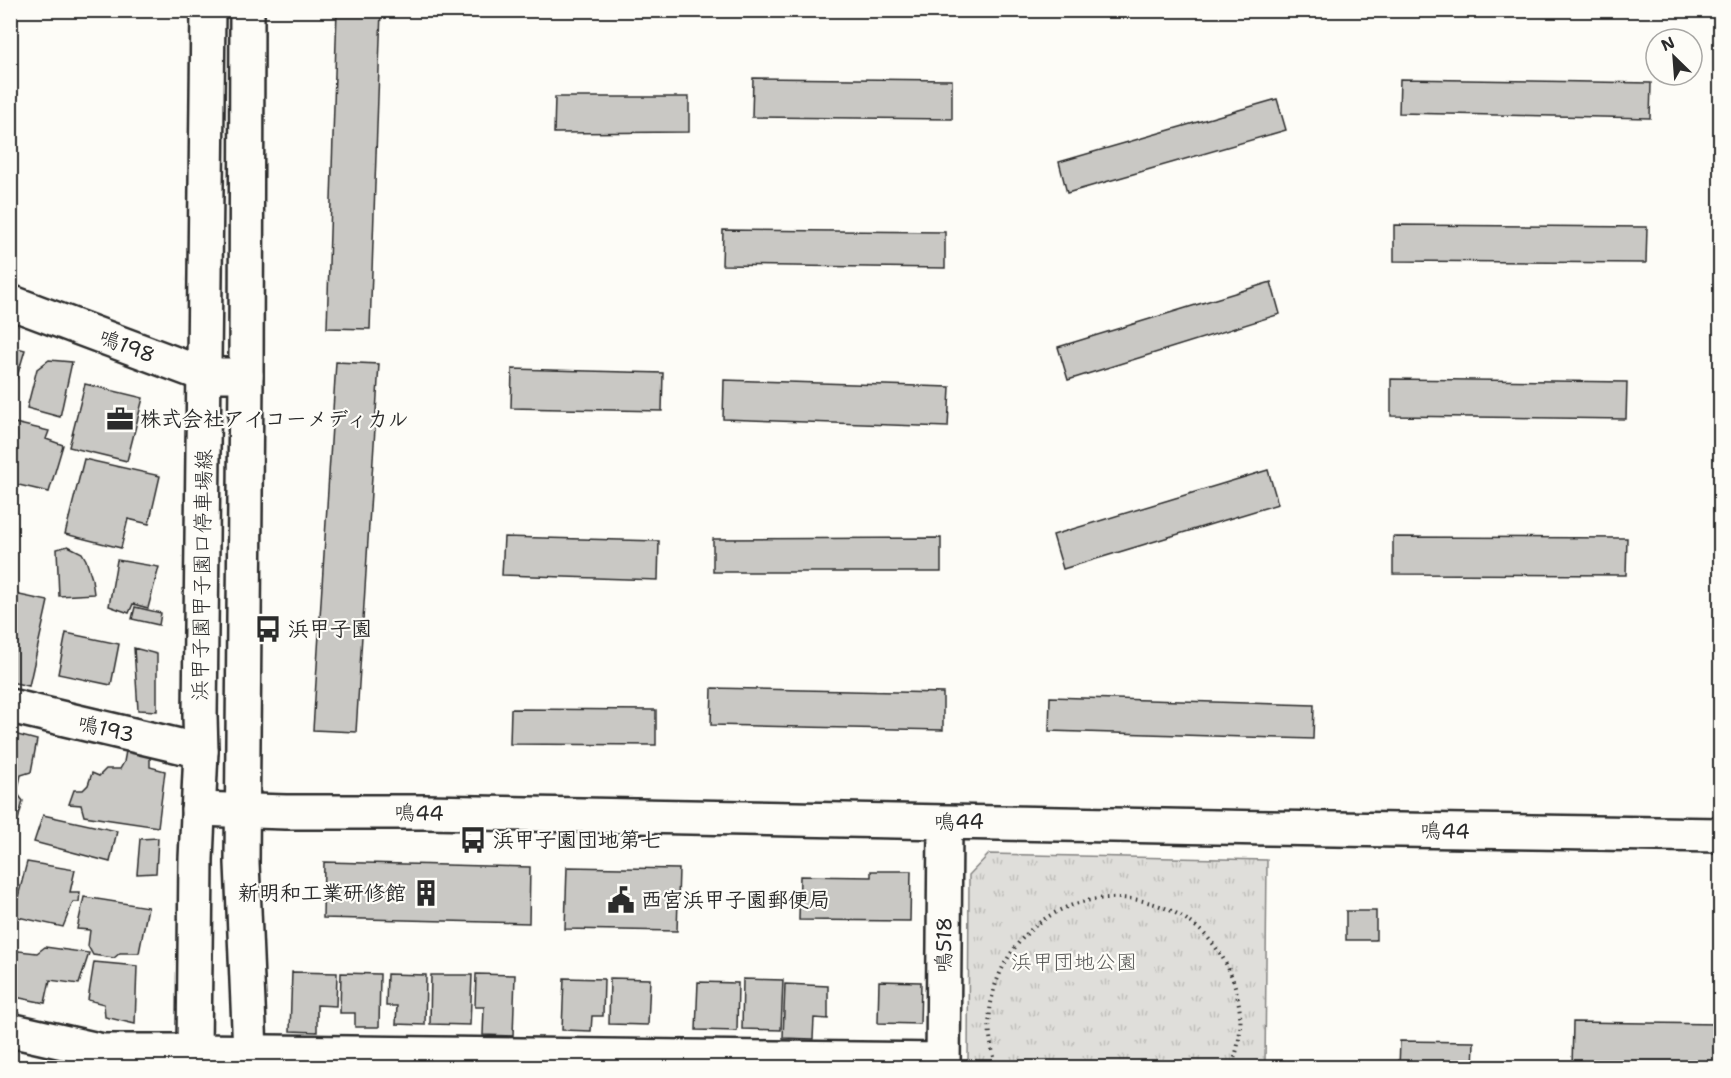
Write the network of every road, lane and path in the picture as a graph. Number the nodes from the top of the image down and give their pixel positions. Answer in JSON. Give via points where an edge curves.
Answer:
{"nodes":[{"id":1,"x":208,"y":10,"type":"edge"},
{"id":2,"x":247,"y":10,"type":"edge"},
{"id":3,"x":10,"y":302,"type":"edge"},
{"id":4,"x":205,"y":375,"type":"junction"},
{"id":5,"x":246,"y":375,"type":"junction"},
{"id":6,"x":10,"y":706,"type":"edge"},
{"id":7,"x":201,"y":751,"type":"junction"},
{"id":8,"x":198,"y":809,"type":"junction"},
{"id":9,"x":242,"y":811,"type":"junction"},
{"id":10,"x":945,"y":822,"type":"junction"},
{"id":11,"x":1720,"y":835,"type":"edge"},
{"id":12,"x":10,"y":1030,"type":"edge"},
{"id":13,"x":100,"y":1059,"type":"edge"},
{"id":14,"x":196,"y":1059,"type":"edge"},
{"id":15,"x":249,"y":1059,"type":"edge"},
{"id":16,"x":943,"y":1064,"type":"edge"},
{"id":17,"x":998,"y":1068,"type":"edge"},
{"id":18,"x":1232,"y":1068,"type":"edge"}],
"edges":[{"from":1,"to":4,"type":"street","name":"浜甲子園甲子園口停車場線"},
{"from":2,"to":5,"type":"street","name":"浜甲子園甲子園口停車場線"},
{"from":3,"to":4,"type":"street","name":"鳴198"},
{"from":4,"to":5,"type":"street","name":"鳴198"},
{"from":4,"to":7,"type":"street","name":"浜甲子園甲子園口停車場線"},
{"from":5,"to":9,"type":"street","name":"浜甲子園甲子園口停車場線"},
{"from":6,"to":7,"type":"street","name":"鳴193"},
{"from":7,"to":8,"type":"street","name":"浜甲子園甲子園口停車場線"},
{"from":8,"to":9,"type":"street","name":"鳴44"},
{"from":8,"to":14,"type":"street","name":"浜甲子園甲子園口停車場線"},
{"from":9,"to":10,"type":"street","name":"鳴44"},
{"from":9,"to":15,"type":"street","name":"浜甲子園甲子園口停車場線"},
{"from":10,"to":11,"type":"street","name":"鳴44"},
{"from":10,"to":16,"type":"street","name":"鳴518"},
{"from":12,"to":13,"type":"street"},
{"from":13,"to":14,"type":"street"},
{"from":14,"to":15,"type":"street"},
{"from":15,"to":16,"type":"street"},
{"from":17,"to":18,"type":"path","via":[[990,1038],[990,1013],[997,980],[1018,942],[1060,910],[1086,900],[1113,897],[1140,899],[1166,908],[1190,921],[1210,940],[1236,987],[1239,1042]]}]}
